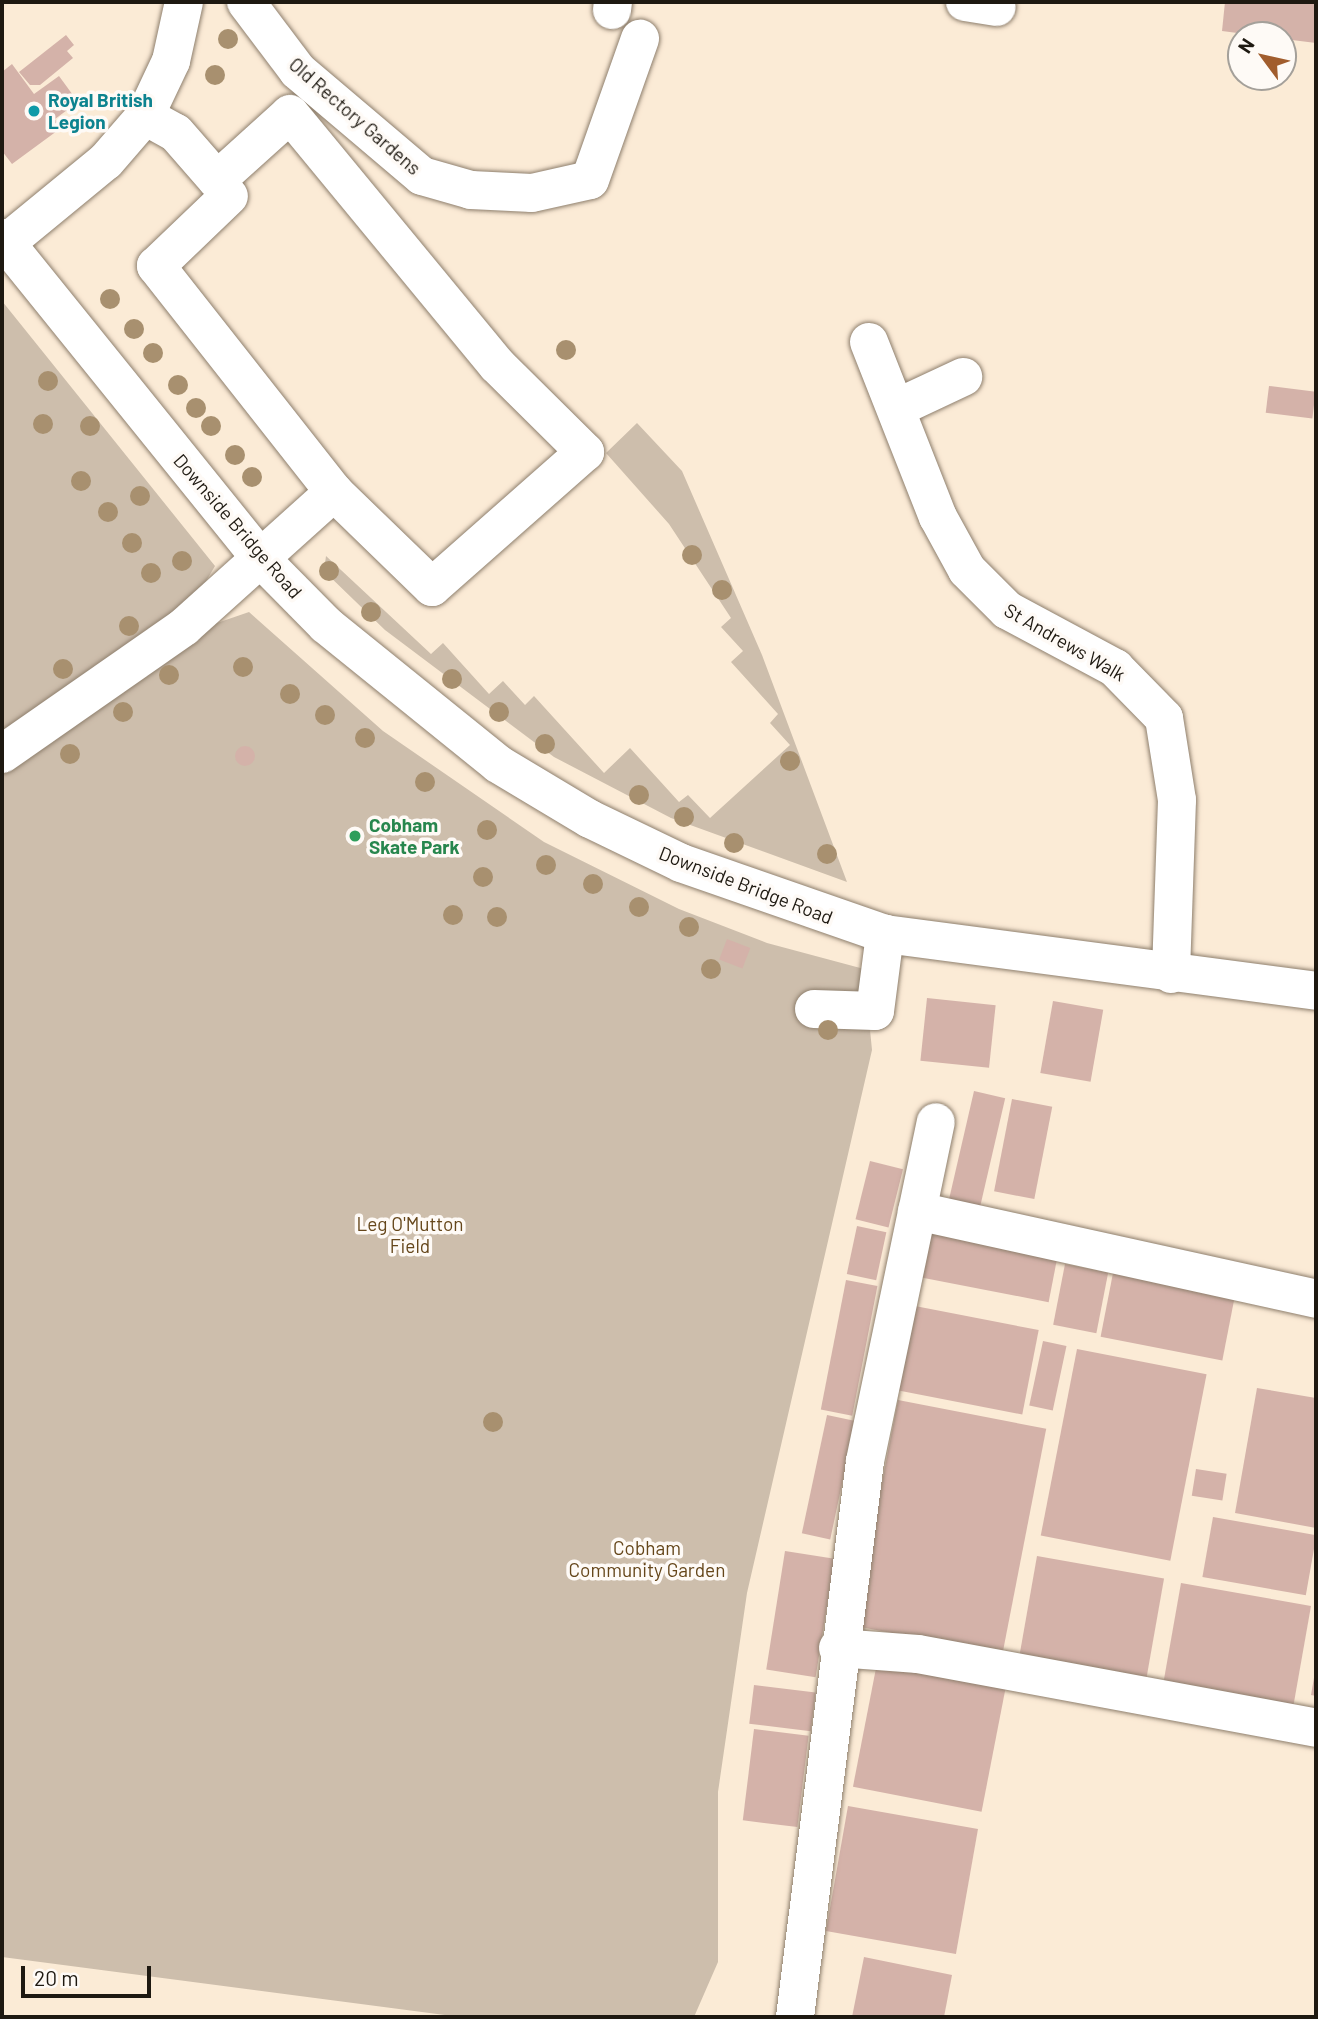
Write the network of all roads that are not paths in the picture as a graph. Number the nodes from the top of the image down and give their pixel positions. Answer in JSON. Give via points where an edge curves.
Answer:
{"nodes":[{"id":1,"x":184,"y":2,"type":"edge"},
{"id":2,"x":246,"y":2,"type":"edge"},
{"id":3,"x":640,"y":39,"type":"dead end"},
{"id":4,"x":145,"y":116,"type":"junction"},
{"id":5,"x":223,"y":188,"type":"junction"},
{"id":6,"x":4,"y":241,"type":"edge"},
{"id":7,"x":869,"y":342,"type":"dead end"},
{"id":8,"x":963,"y":377,"type":"dead end"},
{"id":9,"x":899,"y":407,"type":"junction"},
{"id":10,"x":334,"y":492,"type":"junction"},
{"id":11,"x":260,"y":558,"type":"junction"},
{"id":12,"x":2,"y":754,"type":"edge"},
{"id":13,"x":885,"y":934,"type":"junction"},
{"id":14,"x":1171,"y":974,"type":"junction"},
{"id":15,"x":1316,"y":991,"type":"edge"},
{"id":16,"x":814,"y":1009,"type":"dead end"},
{"id":17,"x":936,"y":1122,"type":"dead end"},
{"id":18,"x":917,"y":1211,"type":"junction"},
{"id":19,"x":1316,"y":1299,"type":"edge"},
{"id":20,"x":838,"y":1648,"type":"junction"},
{"id":21,"x":1316,"y":1728,"type":"edge"},
{"id":22,"x":795,"y":2017,"type":"edge"}],
"edges":[{"from":1,"to":4,"type":"street","via":[[171,61]]},
{"from":2,"to":3,"type":"street","name":"Old Rectory Gardens","via":[[298,71],[422,176],[471,190],[532,193],[590,180]]},
{"from":4,"to":5,"type":"street","via":[[176,133]]},
{"from":4,"to":6,"type":"street","via":[[106,161]]},
{"from":5,"to":10,"type":"street","via":[[156,266]]},
{"from":5,"to":10,"type":"street","via":[[290,114],[497,365],[585,453],[432,586]]},
{"from":6,"to":11,"type":"street","name":"Downside Bridge Road"},
{"from":7,"to":9,"type":"street","name":"St Andrews Walk"},
{"from":8,"to":9,"type":"street"},
{"from":9,"to":14,"type":"street","name":"St Andrews Walk","via":[[938,517],[967,569],[1007,610],[1115,668],[1164,718],[1177,800]]},
{"from":10,"to":11,"type":"street"},
{"from":11,"to":12,"type":"street","via":[[170,638]]},
{"from":11,"to":13,"type":"street","name":"Downside Bridge Road","via":[[405,695],[498,764],[681,863]]},
{"from":13,"to":14,"type":"street","name":"Downside Bridge Road"},
{"from":13,"to":16,"type":"street","via":[[875,1011]]},
{"from":14,"to":15,"type":"street","name":"Downside Bridge Road"},
{"from":17,"to":18,"type":"street"},
{"from":18,"to":19,"type":"street"},
{"from":18,"to":20,"type":"street","via":[[865,1461]]},
{"from":20,"to":21,"type":"street","via":[[918,1654]]},
{"from":20,"to":22,"type":"street"}]}
